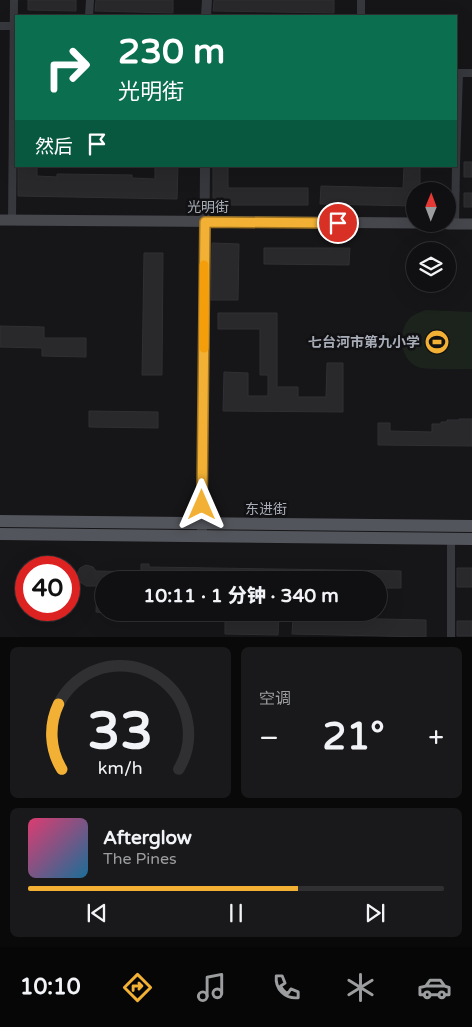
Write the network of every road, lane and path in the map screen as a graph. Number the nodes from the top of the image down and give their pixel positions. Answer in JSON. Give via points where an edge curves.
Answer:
{"nodes":[{"id":1,"x":14,"y":0,"type":"edge"},
{"id":2,"x":90,"y":0,"type":"edge"},
{"id":3,"x":207,"y":0,"type":"edge"},
{"id":4,"x":361,"y":0,"type":"edge"},
{"id":5,"x":89,"y":15,"type":"edge"},
{"id":6,"x":206,"y":15,"type":"edge"},
{"id":7,"x":362,"y":15,"type":"edge"},
{"id":8,"x":0,"y":26,"type":"edge"},
{"id":9,"x":15,"y":26,"type":"edge"},
{"id":10,"x":457,"y":73,"type":"edge"},
{"id":11,"x":472,"y":73,"type":"edge"},
{"id":12,"x":205,"y":167,"type":"edge"},
{"id":13,"x":456,"y":167,"type":"edge"},
{"id":14,"x":455,"y":182,"type":"edge"},
{"id":15,"x":0,"y":220,"type":"edge"},
{"id":16,"x":12,"y":220,"type":"junction"},
{"id":17,"x":205,"y":222,"type":"junction"},
{"id":18,"x":406,"y":223,"type":"edge"},
{"id":19,"x":456,"y":224,"type":"edge"},
{"id":20,"x":472,"y":224,"type":"edge"},
{"id":21,"x":0,"y":521,"type":"edge"},
{"id":22,"x":472,"y":526,"type":"edge"},
{"id":23,"x":202,"y":530,"type":"junction"},
{"id":24,"x":0,"y":534,"type":"edge"},
{"id":25,"x":451,"y":539,"type":"junction"},
{"id":26,"x":472,"y":539,"type":"edge"},
{"id":27,"x":450,"y":637,"type":"edge"}],
"edges":[{"from":1,"to":9,"type":"street"},
{"from":2,"to":5,"type":"street"},
{"from":3,"to":6,"type":"street"},
{"from":4,"to":7,"type":"street"},
{"from":8,"to":9,"type":"street"},
{"from":9,"to":16,"type":"street"},
{"from":10,"to":11,"type":"street"},
{"from":12,"to":17,"type":"street"},
{"from":13,"to":14,"type":"street"},
{"from":15,"to":16,"type":"main road","name":"光明街"},
{"from":16,"to":17,"type":"main road","name":"光明街"},
{"from":17,"to":18,"type":"main road","name":"光明街"},
{"from":17,"to":23,"type":"street"},
{"from":19,"to":20,"type":"main road"},
{"from":21,"to":23,"type":"main road","name":"东进街"},
{"from":22,"to":23,"type":"main road","name":"东进街"},
{"from":23,"to":24,"type":"main road","name":"东进街"},
{"from":23,"to":25,"type":"main road","name":"东进街"},
{"from":25,"to":26,"type":"main road","name":"东进街"},
{"from":25,"to":27,"type":"street"}]}
